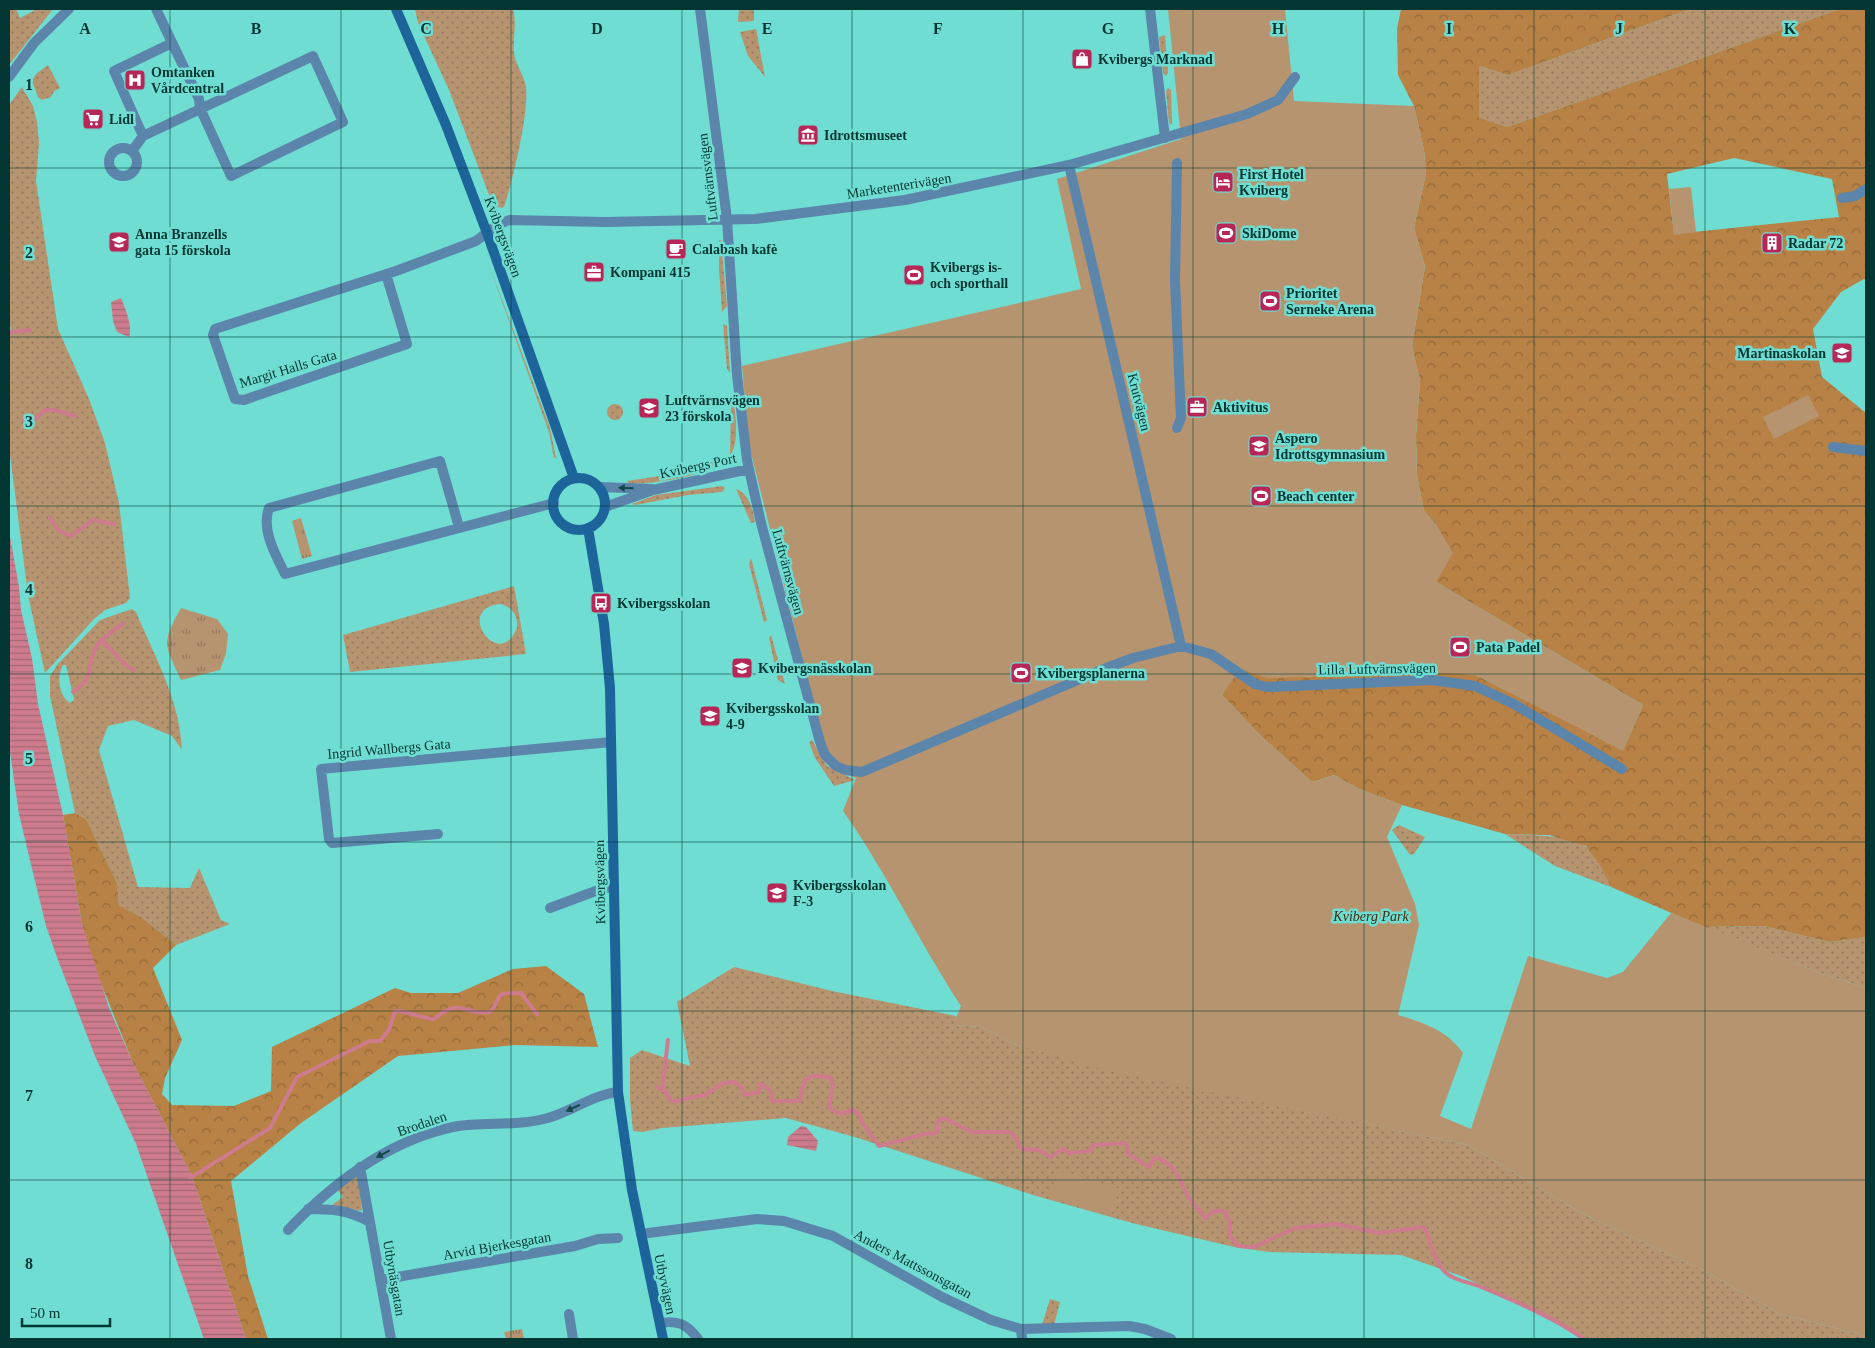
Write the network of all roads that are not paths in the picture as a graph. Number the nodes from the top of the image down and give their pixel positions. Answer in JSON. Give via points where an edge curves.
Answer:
{"nodes":[{"id":1,"x":69,"y":9,"type":"edge"},
{"id":2,"x":156,"y":9,"type":"edge"},
{"id":3,"x":396,"y":9,"type":"edge"},
{"id":4,"x":700,"y":9,"type":"edge"},
{"id":5,"x":1150,"y":9,"type":"edge"},
{"id":6,"x":172,"y":43,"type":"junction"},
{"id":7,"x":9,"y":77,"type":"edge"},
{"id":8,"x":1295,"y":77,"type":"dead end"},
{"id":9,"x":200,"y":108,"type":"junction"},
{"id":10,"x":143,"y":136,"type":"junction"},
{"id":11,"x":1164,"y":138,"type":"junction"},
{"id":12,"x":132,"y":150,"type":"dead end"},
{"id":13,"x":1177,"y":163,"type":"dead end"},
{"id":14,"x":1069,"y":165,"type":"junction"},
{"id":15,"x":1866,"y":189,"type":"edge"},
{"id":16,"x":1842,"y":198,"type":"dead end"},
{"id":17,"x":727,"y":219,"type":"junction"},
{"id":18,"x":487,"y":233,"type":"junction"},
{"id":19,"x":386,"y":274,"type":"junction"},
{"id":20,"x":1177,"y":428,"type":"dead end"},
{"id":21,"x":1833,"y":447,"type":"dead end"},
{"id":22,"x":1866,"y":451,"type":"edge"},
{"id":23,"x":749,"y":469,"type":"junction"},
{"id":24,"x":574,"y":478,"type":"junction"},
{"id":25,"x":599,"y":487,"type":"junction"},
{"id":26,"x":653,"y":490,"type":"junction"},
{"id":27,"x":554,"y":503,"type":"junction"},
{"id":28,"x":605,"y":507,"type":"junction"},
{"id":29,"x":459,"y":527,"type":"junction"},
{"id":30,"x":588,"y":528,"type":"junction"},
{"id":31,"x":1181,"y":646,"type":"junction"},
{"id":32,"x":611,"y":742,"type":"junction"},
{"id":33,"x":1622,"y":769,"type":"dead end"},
{"id":34,"x":438,"y":834,"type":"dead end"},
{"id":35,"x":614,"y":887,"type":"junction"},
{"id":36,"x":550,"y":908,"type":"dead end"},
{"id":37,"x":618,"y":1092,"type":"junction"},
{"id":38,"x":360,"y":1167,"type":"junction"},
{"id":39,"x":308,"y":1209,"type":"junction"},
{"id":40,"x":370,"y":1222,"type":"junction"},
{"id":41,"x":288,"y":1230,"type":"dead end"},
{"id":42,"x":641,"y":1234,"type":"junction"},
{"id":43,"x":618,"y":1238,"type":"dead end"},
{"id":44,"x":380,"y":1280,"type":"junction"},
{"id":45,"x":569,"y":1314,"type":"dead end"},
{"id":46,"x":660,"y":1323,"type":"junction"},
{"id":47,"x":1021,"y":1334,"type":"edge"},
{"id":48,"x":391,"y":1339,"type":"edge"},
{"id":49,"x":574,"y":1339,"type":"edge"},
{"id":50,"x":663,"y":1339,"type":"edge"},
{"id":51,"x":698,"y":1339,"type":"edge"},
{"id":52,"x":1171,"y":1339,"type":"edge"}],
"edges":[{"from":1,"to":7,"type":"street","via":[[34,43]]},
{"from":2,"to":6,"type":"street"},
{"from":3,"to":18,"type":"street","name":"Kvibergsvägen","via":[[446,125]]},
{"from":4,"to":17,"type":"street","name":"Luftvärnsvägen"},
{"from":5,"to":11,"type":"street"},
{"from":6,"to":9,"type":"street","via":[[199,99]]},
{"from":6,"to":10,"type":"street","via":[[114,71]]},
{"from":8,"to":11,"type":"street","name":"Marketenterivägen","via":[[1278,100],[1266,107]]},
{"from":9,"to":9,"type":"street","via":[[231,176],[343,122],[313,56]]},
{"from":9,"to":10,"type":"street"},
{"from":10,"to":12,"type":"street"},
{"from":11,"to":14,"type":"street","name":"Marketenterivägen"},
{"from":13,"to":20,"type":"street","via":[[1175,290],[1181,418]]},
{"from":14,"to":17,"type":"street","name":"Marketenterivägen","via":[[881,204],[762,219]]},
{"from":14,"to":31,"type":"street","name":"Krutvägen"},
{"from":15,"to":16,"type":"street","via":[[1855,196]]},
{"from":17,"to":18,"type":"street","name":"Marketenterivägen","via":[[509,220]]},
{"from":17,"to":23,"type":"street","name":"Luftvärnsvägen","via":[[737,375]]},
{"from":18,"to":19,"type":"street","name":"Margit Halls Gata","via":[[476,241]]},
{"from":18,"to":24,"type":"street","name":"Kvibergsvägen"},
{"from":19,"to":19,"type":"street","name":"Margit Halls Gata","via":[[407,344],[244,400],[235,399],[213,335],[214,329]]},
{"from":21,"to":22,"type":"street"},
{"from":23,"to":26,"type":"street","name":"Kvibergs Port"},
{"from":23,"to":31,"type":"street","name":"Luftvärnsvägen","via":[[820,742],[825,755],[845,770],[862,772],[1106,668]]},
{"from":24,"to":25,"type":"street","via":[[588,479]]},
{"from":24,"to":27,"type":"street","via":[[560,487]]},
{"from":26,"to":25,"type":"street","name":"Kvibergs Port","one_way":true},
{"from":25,"to":28,"type":"street"},
{"from":26,"to":28,"type":"street","name":"Kvibergs Port"},
{"from":27,"to":29,"type":"street"},
{"from":27,"to":30,"type":"street","via":[[562,522],[577,529]]},
{"from":28,"to":30,"type":"street","via":[[601,518]]},
{"from":29,"to":29,"type":"street","via":[[285,574],[267,532],[265,518],[269,508],[440,461]]},
{"from":30,"to":32,"type":"street","name":"Kvibergsvägen","via":[[607,651]]},
{"from":31,"to":33,"type":"street","name":"Lilla Luftvärnsvägen","via":[[1211,654],[1255,684],[1266,687],[1432,680],[1475,686],[1514,704]]},
{"from":32,"to":34,"type":"street","name":"Ingrid Wallbergs Gata","via":[[321,769],[328,839],[332,843]]},
{"from":32,"to":35,"type":"street","name":"Kvibergsvägen"},
{"from":35,"to":36,"type":"street"},
{"from":35,"to":37,"type":"street","name":"Kvibergsvägen"},
{"from":37,"to":38,"type":"street","name":"Brodalen","one_way":true,"via":[[599,1096],[544,1119],[454,1127],[414,1139]]},
{"from":37,"to":42,"type":"street","name":"Kvibergsvägen"},
{"from":38,"to":39,"type":"street","name":"Brodalen"},
{"from":38,"to":40,"type":"street","name":"Utbynäsgatan"},
{"from":39,"to":40,"type":"street","via":[[352,1213]]},
{"from":39,"to":41,"type":"street","name":"Brodalen"},
{"from":40,"to":44,"type":"street","name":"Utbynäsgatan"},
{"from":42,"to":46,"type":"street","name":"Utbyvägen"},
{"from":42,"to":47,"type":"street","name":"Anders Mattssonsgatan","via":[[748,1220],[784,1221],[833,1236],[942,1297]]},
{"from":43,"to":44,"type":"street","name":"Arvid Bjerkesgatan"},
{"from":44,"to":48,"type":"street","name":"Utbynäsgatan"},
{"from":45,"to":49,"type":"street"},
{"from":46,"to":50,"type":"street","name":"Utbyvägen"},
{"from":46,"to":51,"type":"street","via":[[683,1323]]},
{"from":47,"to":52,"type":"street","name":"Anders Mattssonsgatan","via":[[1129,1326]]}]}
